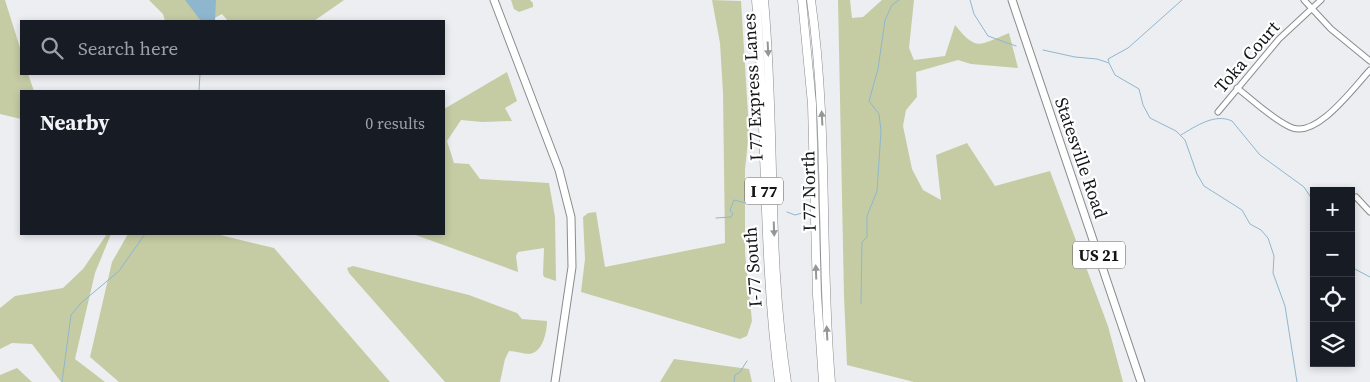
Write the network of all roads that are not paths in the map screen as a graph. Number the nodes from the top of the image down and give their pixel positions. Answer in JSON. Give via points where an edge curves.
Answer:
{"nodes":[{"id":1,"x":494,"y":0,"type":"edge"},
{"id":2,"x":756,"y":0,"type":"edge"},
{"id":3,"x":764,"y":0,"type":"edge"},
{"id":4,"x":802,"y":0,"type":"edge"},
{"id":5,"x":811,"y":0,"type":"edge"},
{"id":6,"x":1012,"y":0,"type":"edge"},
{"id":7,"x":1304,"y":0,"type":"edge"},
{"id":8,"x":1321,"y":0,"type":"edge"},
{"id":9,"x":1312,"y":9,"type":"junction"},
{"id":10,"x":1370,"y":61,"type":"edge"},
{"id":11,"x":1370,"y":70,"type":"edge"},
{"id":12,"x":1238,"y":88,"type":"junction"},
{"id":13,"x":1218,"y":112,"type":"dead end"},
{"id":14,"x":1356,"y":198,"type":"dead end"},
{"id":15,"x":1370,"y":212,"type":"edge"},
{"id":16,"x":555,"y":382,"type":"edge"},
{"id":17,"x":779,"y":382,"type":"edge"},
{"id":18,"x":787,"y":382,"type":"edge"},
{"id":19,"x":822,"y":382,"type":"edge"},
{"id":20,"x":831,"y":382,"type":"edge"},
{"id":21,"x":1141,"y":382,"type":"edge"}],
"edges":[{"from":1,"to":16,"type":"main road","via":[[559,170],[571,217],[571,272]]},
{"from":2,"to":17,"type":"highway","name":"I-77 South","number":"I 77","via":[[767,256]]},
{"from":3,"to":18,"type":"highway","name":"I 77 Express Lanes","number":"I 77","one_way":true,"via":[[770,79],[776,284]]},
{"from":19,"to":4,"type":"highway","one_way":true,"via":[[813,131]]},
{"from":20,"to":5,"type":"highway","name":"I 77 North","one_way":true,"via":[[822,103]]},
{"from":6,"to":21,"type":"main road","name":"Statesville Road","number":"US 21"},
{"from":7,"to":9,"type":"street"},
{"from":8,"to":9,"type":"street","name":"Toka Court"},
{"from":9,"to":10,"type":"street"},
{"from":9,"to":12,"type":"street","name":"Toka Court","via":[[1279,39]]},
{"from":11,"to":12,"type":"street","via":[[1324,119],[1305,129],[1290,127]]},
{"from":12,"to":13,"type":"street","name":"Toka Court"},
{"from":14,"to":15,"type":"street"}]}
